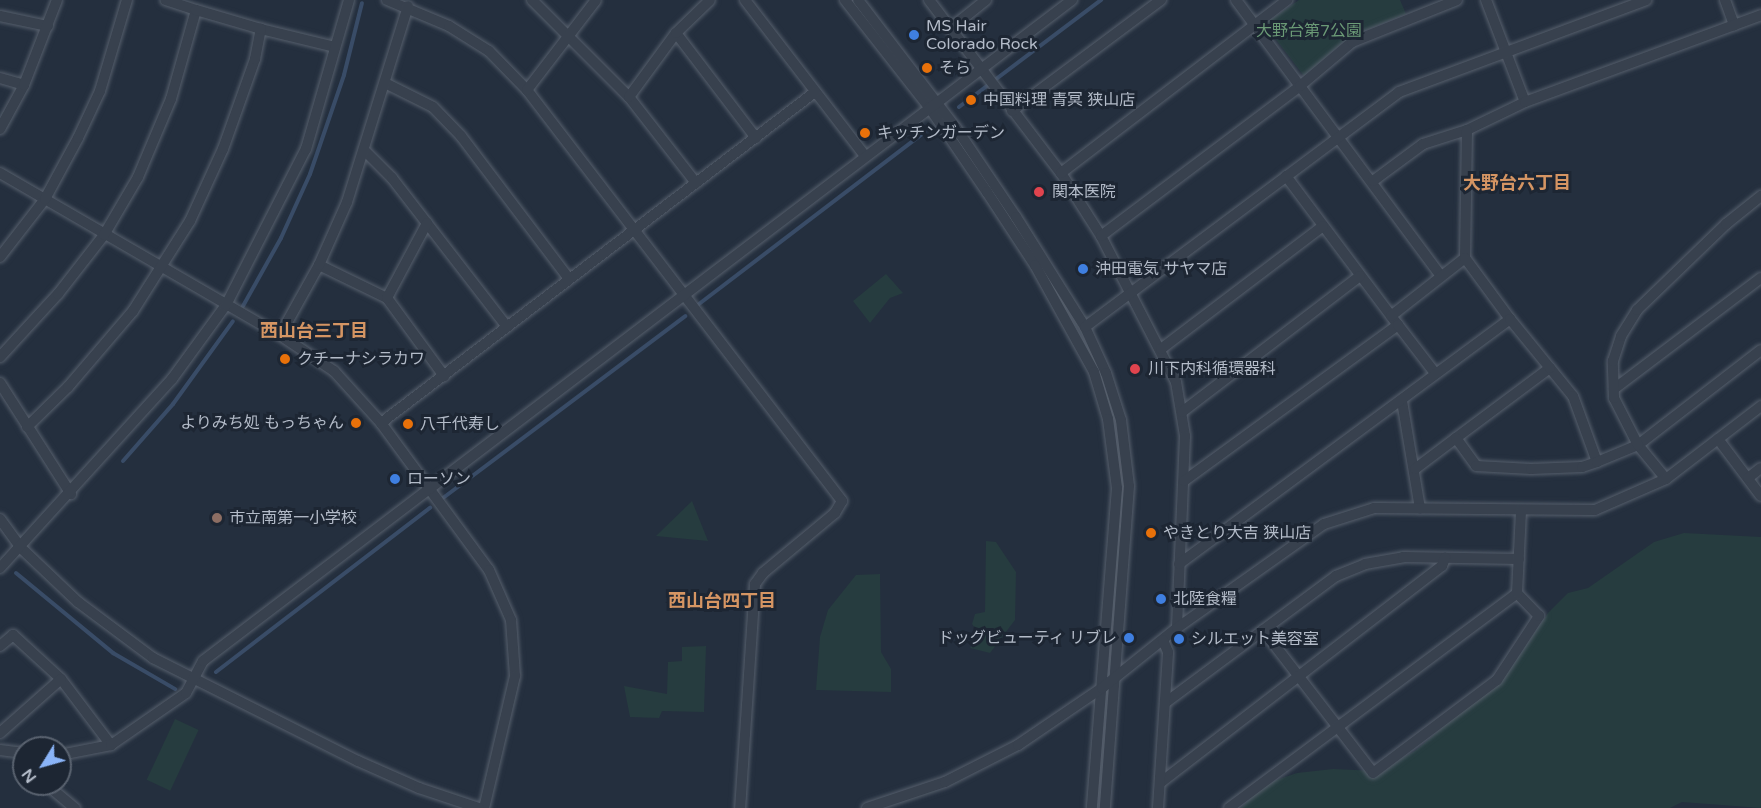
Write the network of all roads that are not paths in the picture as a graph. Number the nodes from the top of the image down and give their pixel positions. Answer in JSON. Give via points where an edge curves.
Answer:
{"nodes":[{"id":1,"x":57,"y":0,"type":"edge"},
{"id":2,"x":127,"y":0,"type":"edge"},
{"id":3,"x":166,"y":0,"type":"edge"},
{"id":4,"x":349,"y":0,"type":"edge"},
{"id":5,"x":387,"y":0,"type":"edge"},
{"id":6,"x":532,"y":0,"type":"edge"},
{"id":7,"x":597,"y":0,"type":"edge"},
{"id":8,"x":710,"y":0,"type":"edge"},
{"id":9,"x":745,"y":0,"type":"edge"},
{"id":10,"x":844,"y":0,"type":"edge"},
{"id":11,"x":858,"y":0,"type":"edge"},
{"id":12,"x":929,"y":0,"type":"edge"},
{"id":13,"x":986,"y":0,"type":"edge"},
{"id":14,"x":1072,"y":0,"type":"edge"},
{"id":15,"x":1161,"y":0,"type":"edge"},
{"id":16,"x":1236,"y":0,"type":"edge"},
{"id":17,"x":1287,"y":0,"type":"edge"},
{"id":18,"x":1457,"y":0,"type":"edge"},
{"id":19,"x":1486,"y":0,"type":"edge"},
{"id":20,"x":1646,"y":0,"type":"edge"},
{"id":21,"x":1725,"y":0,"type":"edge"},
{"id":22,"x":408,"y":6,"type":"junction"},
{"id":23,"x":196,"y":10,"type":"junction"},
{"id":24,"x":1761,"y":15,"type":"edge"},
{"id":25,"x":0,"y":16,"type":"edge"},
{"id":26,"x":1254,"y":24,"type":"junction"},
{"id":27,"x":1734,"y":25,"type":"junction"},
{"id":28,"x":48,"y":26,"type":"junction"},
{"id":29,"x":951,"y":28,"type":"junction"},
{"id":30,"x":261,"y":29,"type":"junction"},
{"id":31,"x":676,"y":33,"type":"junction"},
{"id":32,"x":572,"y":37,"type":"junction"},
{"id":33,"x":335,"y":47,"type":"junction"},
{"id":34,"x":1508,"y":52,"type":"junction"},
{"id":35,"x":980,"y":70,"type":"junction"},
{"id":36,"x":0,"y":78,"type":"edge"},
{"id":37,"x":387,"y":84,"type":"junction"},
{"id":38,"x":24,"y":85,"type":"junction"},
{"id":39,"x":1300,"y":86,"type":"junction"},
{"id":40,"x":528,"y":90,"type":"junction"},
{"id":41,"x":815,"y":92,"type":"junction"},
{"id":42,"x":629,"y":97,"type":"junction"},
{"id":43,"x":1525,"y":102,"type":"junction"},
{"id":44,"x":933,"y":104,"type":"junction"},
{"id":45,"x":1012,"y":111,"type":"junction"},
{"id":46,"x":0,"y":129,"type":"edge"},
{"id":47,"x":1467,"y":130,"type":"junction"},
{"id":48,"x":1336,"y":136,"type":"junction"},
{"id":49,"x":756,"y":138,"type":"junction"},
{"id":50,"x":365,"y":151,"type":"junction"},
{"id":51,"x":865,"y":156,"type":"junction"},
{"id":52,"x":0,"y":173,"type":"edge"},
{"id":53,"x":1061,"y":173,"type":"junction"},
{"id":54,"x":1286,"y":176,"type":"junction"},
{"id":55,"x":1374,"y":181,"type":"junction"},
{"id":56,"x":696,"y":183,"type":"junction"},
{"id":57,"x":1761,"y":196,"type":"edge"},
{"id":58,"x":45,"y":199,"type":"junction"},
{"id":59,"x":427,"y":223,"type":"junction"},
{"id":60,"x":1323,"y":226,"type":"junction"},
{"id":61,"x":634,"y":231,"type":"junction"},
{"id":62,"x":104,"y":235,"type":"junction"},
{"id":63,"x":1101,"y":236,"type":"junction"},
{"id":64,"x":0,"y":258,"type":"edge"},
{"id":65,"x":1465,"y":258,"type":"junction"},
{"id":66,"x":320,"y":265,"type":"junction"},
{"id":67,"x":162,"y":268,"type":"junction"},
{"id":68,"x":1360,"y":276,"type":"junction"},
{"id":69,"x":1441,"y":276,"type":"junction"},
{"id":70,"x":569,"y":279,"type":"junction"},
{"id":71,"x":1761,"y":279,"type":"edge"},
{"id":72,"x":683,"y":295,"type":"junction"},
{"id":73,"x":1130,"y":295,"type":"junction"},
{"id":74,"x":387,"y":298,"type":"junction"},
{"id":75,"x":226,"y":305,"type":"junction"},
{"id":76,"x":1391,"y":316,"type":"junction"},
{"id":77,"x":1510,"y":320,"type":"junction"},
{"id":78,"x":1398,"y":326,"type":"junction"},
{"id":79,"x":507,"y":327,"type":"junction"},
{"id":80,"x":1085,"y":327,"type":"junction"},
{"id":81,"x":280,"y":335,"type":"junction"},
{"id":82,"x":1161,"y":349,"type":"junction"},
{"id":83,"x":1761,"y":350,"type":"edge"},
{"id":84,"x":0,"y":357,"type":"edge"},
{"id":85,"x":1550,"y":368,"type":"junction"},
{"id":86,"x":1435,"y":373,"type":"junction"},
{"id":87,"x":444,"y":376,"type":"junction"},
{"id":88,"x":0,"y":383,"type":"edge"},
{"id":89,"x":1614,"y":389,"type":"junction"},
{"id":90,"x":1402,"y":401,"type":"junction"},
{"id":91,"x":1761,"y":406,"type":"edge"},
{"id":92,"x":1182,"y":412,"type":"junction"},
{"id":93,"x":381,"y":423,"type":"junction"},
{"id":94,"x":27,"y":427,"type":"junction"},
{"id":95,"x":1456,"y":438,"type":"junction"},
{"id":96,"x":1718,"y":439,"type":"junction"},
{"id":97,"x":1638,"y":445,"type":"junction"},
{"id":98,"x":1597,"y":462,"type":"junction"},
{"id":99,"x":1761,"y":468,"type":"edge"},
{"id":100,"x":1415,"y":469,"type":"junction"},
{"id":101,"x":1748,"y":478,"type":"junction"},
{"id":102,"x":1666,"y":479,"type":"junction"},
{"id":103,"x":1184,"y":481,"type":"junction"},
{"id":104,"x":428,"y":487,"type":"junction"},
{"id":105,"x":71,"y":494,"type":"junction"},
{"id":106,"x":1761,"y":496,"type":"edge"},
{"id":107,"x":1420,"y":508,"type":"junction"},
{"id":108,"x":1521,"y":511,"type":"junction"},
{"id":109,"x":0,"y":519,"type":"edge"},
{"id":110,"x":20,"y":547,"type":"junction"},
{"id":111,"x":1445,"y":558,"type":"junction"},
{"id":112,"x":1519,"y":560,"type":"junction"},
{"id":113,"x":1179,"y":564,"type":"junction"},
{"id":114,"x":0,"y":568,"type":"edge"},
{"id":115,"x":1517,"y":593,"type":"junction"},
{"id":116,"x":1177,"y":628,"type":"junction"},
{"id":117,"x":1263,"y":630,"type":"junction"},
{"id":118,"x":1163,"y":640,"type":"junction"},
{"id":119,"x":0,"y":646,"type":"edge"},
{"id":120,"x":1117,"y":676,"type":"junction"},
{"id":121,"x":1300,"y":678,"type":"junction"},
{"id":122,"x":61,"y":679,"type":"junction"},
{"id":123,"x":194,"y":679,"type":"junction"},
{"id":124,"x":1102,"y":688,"type":"junction"},
{"id":125,"x":1165,"y":703,"type":"junction"},
{"id":126,"x":1338,"y":727,"type":"junction"},
{"id":127,"x":0,"y":733,"type":"edge"},
{"id":128,"x":111,"y":745,"type":"junction"},
{"id":129,"x":72,"y":753,"type":"edge"},
{"id":130,"x":1160,"y":783,"type":"junction"},
{"id":131,"x":60,"y":796,"type":"edge"},
{"id":132,"x":75,"y":808,"type":"edge"},
{"id":133,"x":478,"y":808,"type":"edge"},
{"id":134,"x":484,"y":808,"type":"edge"},
{"id":135,"x":740,"y":808,"type":"edge"},
{"id":136,"x":867,"y":808,"type":"edge"},
{"id":137,"x":1092,"y":808,"type":"edge"},
{"id":138,"x":1105,"y":808,"type":"edge"},
{"id":139,"x":1158,"y":808,"type":"edge"},
{"id":140,"x":1229,"y":808,"type":"edge"}],
"edges":[{"from":1,"to":28,"type":"street"},
{"from":2,"to":58,"type":"street","via":[[100,91]]},
{"from":3,"to":23,"type":"street"},
{"from":4,"to":33,"type":"street"},
{"from":5,"to":22,"type":"street"},
{"from":6,"to":32,"type":"street"},
{"from":7,"to":32,"type":"street"},
{"from":8,"to":31,"type":"street"},
{"from":9,"to":41,"type":"street"},
{"from":10,"to":44,"type":"street"},
{"from":11,"to":44,"type":"street"},
{"from":12,"to":29,"type":"street"},
{"from":13,"to":29,"type":"street"},
{"from":14,"to":35,"type":"street"},
{"from":15,"to":45,"type":"street"},
{"from":16,"to":26,"type":"street"},
{"from":17,"to":26,"type":"street"},
{"from":18,"to":39,"type":"street","via":[[1352,42]]},
{"from":19,"to":34,"type":"street"},
{"from":20,"to":34,"type":"street"},
{"from":21,"to":27,"type":"street"},
{"from":22,"to":37,"type":"street"},
{"from":22,"to":40,"type":"street","via":[[489,51]]},
{"from":23,"to":30,"type":"street"},
{"from":23,"to":62,"type":"street","via":[[171,99],[138,177]]},
{"from":24,"to":27,"type":"street"},
{"from":25,"to":28,"type":"street"},
{"from":26,"to":39,"type":"street"},
{"from":26,"to":53,"type":"street"},
{"from":27,"to":43,"type":"street"},
{"from":28,"to":38,"type":"street"},
{"from":29,"to":35,"type":"street"},
{"from":30,"to":33,"type":"street"},
{"from":30,"to":67,"type":"street","via":[[255,59],[223,149],[190,221]]},
{"from":31,"to":42,"type":"street"},
{"from":31,"to":49,"type":"street"},
{"from":32,"to":40,"type":"street"},
{"from":32,"to":42,"type":"street"},
{"from":33,"to":75,"type":"street","via":[[306,149]]},
{"from":34,"to":43,"type":"street"},
{"from":34,"to":48,"type":"street","via":[[1399,92]]},
{"from":35,"to":44,"type":"street"},
{"from":35,"to":45,"type":"street"},
{"from":36,"to":38,"type":"street"},
{"from":37,"to":50,"type":"street"},
{"from":37,"to":70,"type":"street","via":[[433,106],[461,136]]},
{"from":38,"to":46,"type":"street"},
{"from":39,"to":48,"type":"street"},
{"from":39,"to":63,"type":"street"},
{"from":40,"to":61,"type":"street"},
{"from":41,"to":49,"type":"street"},
{"from":41,"to":51,"type":"street"},
{"from":42,"to":56,"type":"street"},
{"from":43,"to":47,"type":"street"},
{"from":44,"to":51,"type":"street"},
{"from":44,"to":80,"type":"street"},
{"from":44,"to":124,"type":"street","via":[[1076,335],[1097,381],[1108,419],[1117,488]]},
{"from":45,"to":53,"type":"street"},
{"from":47,"to":55,"type":"street","via":[[1423,144]]},
{"from":47,"to":65,"type":"street"},
{"from":48,"to":54,"type":"street"},
{"from":48,"to":55,"type":"street"},
{"from":49,"to":56,"type":"street"},
{"from":50,"to":59,"type":"street"},
{"from":50,"to":66,"type":"street"},
{"from":51,"to":72,"type":"street"},
{"from":52,"to":58,"type":"street"},
{"from":53,"to":63,"type":"street"},
{"from":54,"to":60,"type":"street"},
{"from":54,"to":73,"type":"street"},
{"from":55,"to":69,"type":"street"},
{"from":56,"to":61,"type":"street"},
{"from":57,"to":89,"type":"street","via":[[1636,310],[1613,361]]},
{"from":58,"to":62,"type":"street"},
{"from":58,"to":64,"type":"street"},
{"from":59,"to":74,"type":"street"},
{"from":59,"to":79,"type":"street"},
{"from":60,"to":68,"type":"street"},
{"from":60,"to":82,"type":"street"},
{"from":61,"to":70,"type":"street"},
{"from":61,"to":72,"type":"street"},
{"from":62,"to":67,"type":"street"},
{"from":62,"to":84,"type":"street","via":[[58,294]]},
{"from":63,"to":73,"type":"street"},
{"from":65,"to":69,"type":"street"},
{"from":65,"to":77,"type":"street"},
{"from":66,"to":74,"type":"street"},
{"from":66,"to":81,"type":"street"},
{"from":67,"to":75,"type":"street"},
{"from":67,"to":94,"type":"street","via":[[133,311],[68,387]]},
{"from":68,"to":76,"type":"street"},
{"from":68,"to":92,"type":"street"},
{"from":69,"to":76,"type":"street"},
{"from":70,"to":79,"type":"street"},
{"from":71,"to":89,"type":"street"},
{"from":72,"to":104,"type":"street"},
{"from":72,"to":135,"type":"street","via":[[842,501],[835,513],[763,573],[755,585]]},
{"from":73,"to":80,"type":"street"},
{"from":73,"to":82,"type":"street"},
{"from":74,"to":87,"type":"street"},
{"from":75,"to":81,"type":"street"},
{"from":75,"to":105,"type":"street","via":[[172,378]]},
{"from":76,"to":78,"type":"street"},
{"from":77,"to":85,"type":"street"},
{"from":77,"to":86,"type":"street"},
{"from":78,"to":86,"type":"street"},
{"from":78,"to":103,"type":"street"},
{"from":79,"to":87,"type":"street"},
{"from":80,"to":120,"type":"street","via":[[1106,373],[1127,450],[1129,486]]},
{"from":81,"to":93,"type":"street","via":[[334,371]]},
{"from":82,"to":92,"type":"street","via":[[1176,382]]},
{"from":83,"to":97,"type":"street"},
{"from":85,"to":95,"type":"street"},
{"from":85,"to":98,"type":"street","via":[[1574,396]]},
{"from":86,"to":90,"type":"street"},
{"from":87,"to":93,"type":"street"},
{"from":88,"to":94,"type":"street"},
{"from":89,"to":97,"type":"street","via":[[1614,399]]},
{"from":90,"to":100,"type":"street"},
{"from":90,"to":113,"type":"street"},
{"from":91,"to":96,"type":"street"},
{"from":92,"to":103,"type":"street"},
{"from":93,"to":104,"type":"street"},
{"from":94,"to":105,"type":"street"},
{"from":95,"to":98,"type":"street","via":[[1476,466],[1562,468]]},
{"from":95,"to":100,"type":"street"},
{"from":96,"to":101,"type":"street"},
{"from":96,"to":102,"type":"street"},
{"from":97,"to":98,"type":"street"},
{"from":97,"to":102,"type":"street"},
{"from":99,"to":101,"type":"street"},
{"from":100,"to":107,"type":"street"},
{"from":101,"to":106,"type":"street"},
{"from":102,"to":108,"type":"street","via":[[1595,510]]},
{"from":103,"to":113,"type":"street"},
{"from":104,"to":123,"type":"street","via":[[203,662]]},
{"from":104,"to":134,"type":"street","via":[[489,570],[511,620],[516,676]]},
{"from":105,"to":110,"type":"street"},
{"from":107,"to":108,"type":"street"},
{"from":107,"to":116,"type":"street","via":[[1374,508],[1324,524]]},
{"from":108,"to":112,"type":"street"},
{"from":109,"to":110,"type":"street"},
{"from":110,"to":114,"type":"street"},
{"from":110,"to":123,"type":"street","via":[[78,602],[124,638]]},
{"from":111,"to":112,"type":"street"},
{"from":111,"to":117,"type":"street","via":[[1403,557],[1365,564],[1336,576]]},
{"from":111,"to":121,"type":"street","via":[[1442,567]]},
{"from":112,"to":115,"type":"street"},
{"from":113,"to":116,"type":"street"},
{"from":115,"to":126,"type":"street"},
{"from":115,"to":126,"type":"street","via":[[1539,616],[1497,680],[1373,773]]},
{"from":116,"to":118,"type":"street"},
{"from":117,"to":121,"type":"street"},
{"from":117,"to":125,"type":"street"},
{"from":118,"to":120,"type":"street"},
{"from":118,"to":125,"type":"street","via":[[1168,652]]},
{"from":119,"to":122,"type":"street","via":[[13,635]]},
{"from":120,"to":124,"type":"street"},
{"from":120,"to":138,"type":"street"},
{"from":121,"to":126,"type":"street"},
{"from":121,"to":130,"type":"street"},
{"from":122,"to":127,"type":"street"},
{"from":122,"to":128,"type":"street"},
{"from":123,"to":128,"type":"street","via":[[186,693]]},
{"from":123,"to":133,"type":"street","via":[[378,770]]},
{"from":124,"to":136,"type":"street","via":[[1018,746],[945,782]]},
{"from":124,"to":137,"type":"street"},
{"from":125,"to":130,"type":"street"},
{"from":126,"to":140,"type":"street"},
{"from":128,"to":129,"type":"street"},
{"from":130,"to":139,"type":"street"},
{"from":131,"to":132,"type":"street"}]}
